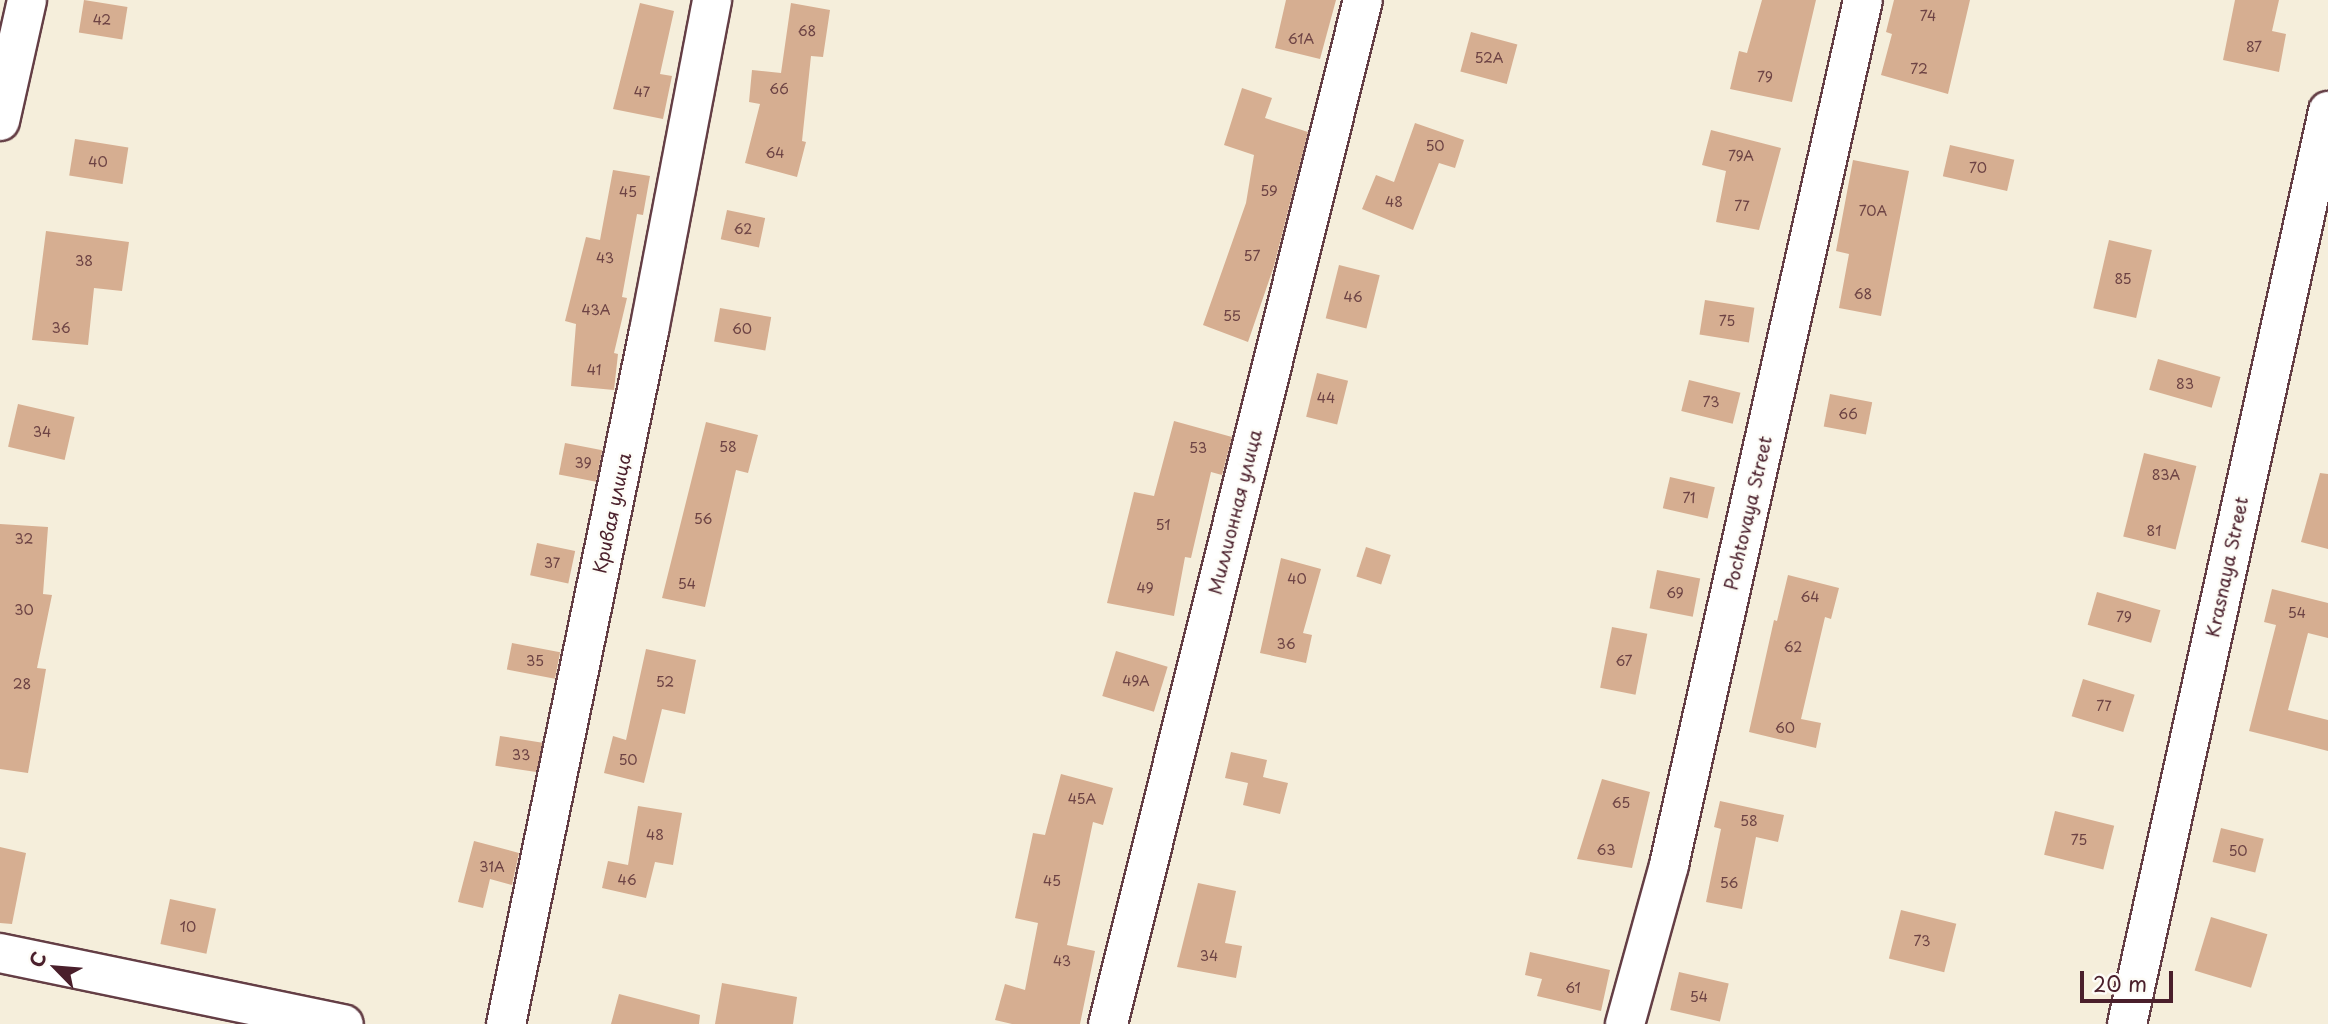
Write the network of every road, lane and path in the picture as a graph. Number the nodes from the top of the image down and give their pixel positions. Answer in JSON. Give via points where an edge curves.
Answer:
{"nodes":[{"id":1,"x":27,"y":0,"type":"edge"},
{"id":2,"x":712,"y":0,"type":"edge"},
{"id":3,"x":1363,"y":0,"type":"edge"},
{"id":4,"x":1863,"y":0,"type":"edge"},
{"id":5,"x":2328,"y":111,"type":"edge"},
{"id":6,"x":0,"y":121,"type":"edge"},
{"id":7,"x":0,"y":953,"type":"edge"},
{"id":8,"x":344,"y":1024,"type":"edge"},
{"id":9,"x":506,"y":1024,"type":"edge"},
{"id":10,"x":1108,"y":1024,"type":"edge"},
{"id":11,"x":1625,"y":1024,"type":"edge"},
{"id":12,"x":2127,"y":1024,"type":"edge"}],
"edges":[{"from":1,"to":6,"type":"street"},
{"from":2,"to":9,"type":"street","name":"Кривая улица","via":[[649,331]]},
{"from":3,"to":10,"type":"street","name":"Миллионная улица"},
{"from":4,"to":11,"type":"street","name":"Pochtovaya Street","via":[[1672,851]]},
{"from":5,"to":12,"type":"street","name":"Krasnaya Street"},
{"from":7,"to":8,"type":"street"}]}
